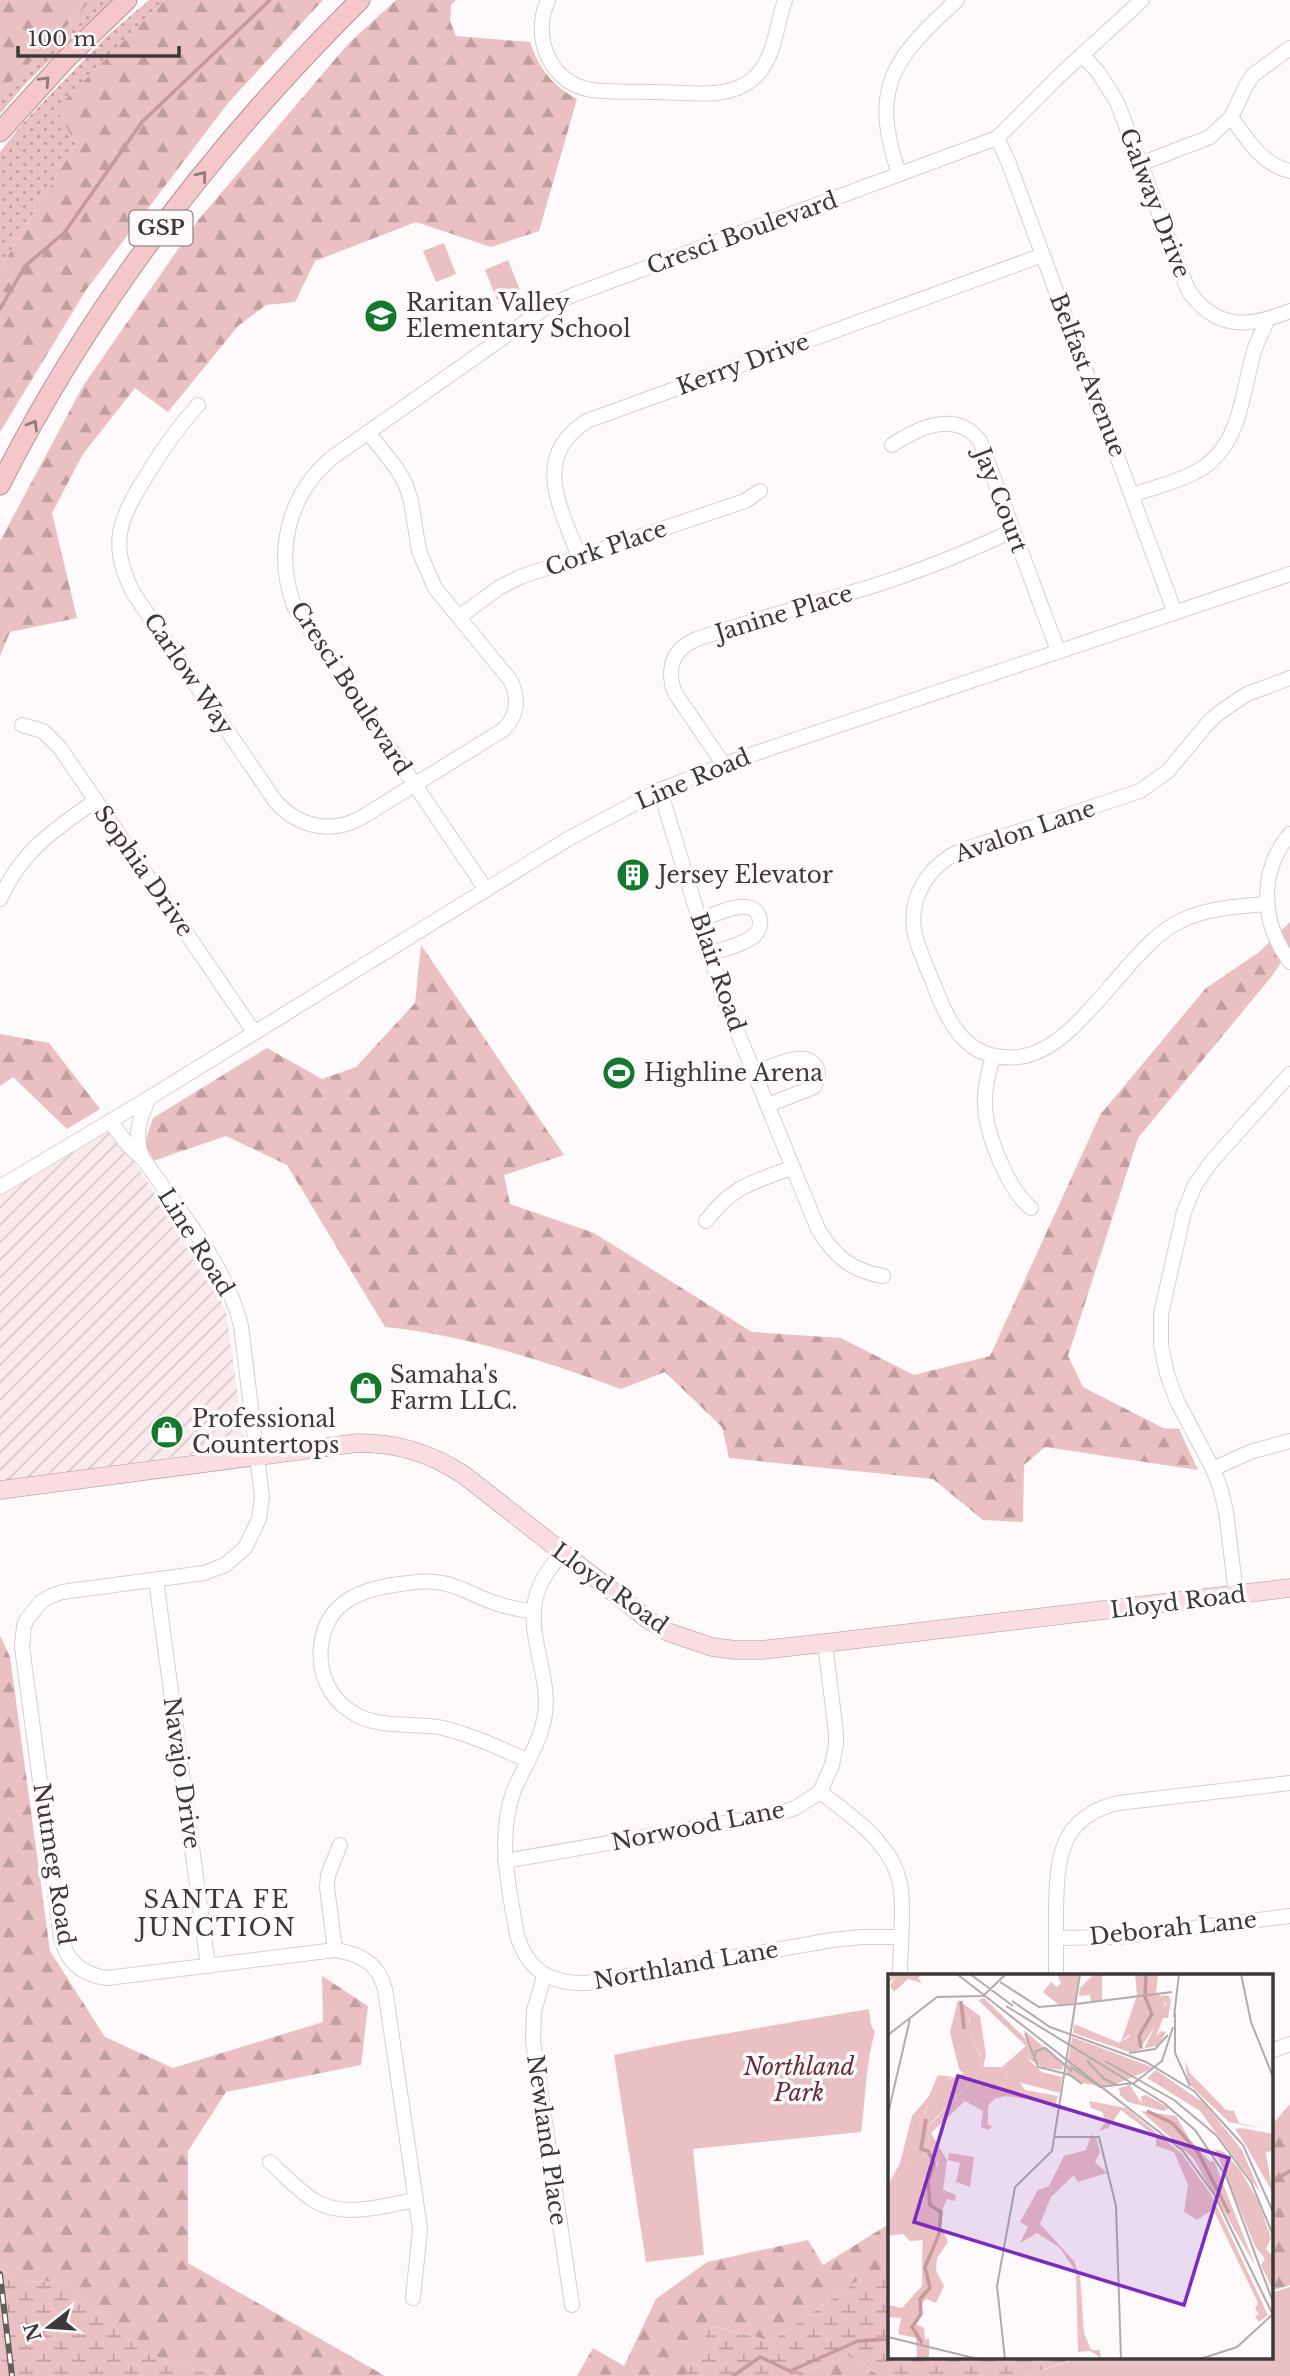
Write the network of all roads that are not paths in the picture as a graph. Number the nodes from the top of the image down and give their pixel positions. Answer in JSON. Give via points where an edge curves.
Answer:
{"nodes":[{"id":1,"x":127,"y":0,"type":"edge"},
{"id":2,"x":360,"y":0,"type":"edge"},
{"id":3,"x":548,"y":0,"type":"edge"},
{"id":4,"x":785,"y":0,"type":"edge"},
{"id":5,"x":957,"y":0,"type":"edge"},
{"id":6,"x":1142,"y":0,"type":"edge"},
{"id":7,"x":1290,"y":48,"type":"edge"},
{"id":8,"x":1082,"y":55,"type":"junction"},
{"id":9,"x":1231,"y":117,"type":"junction"},
{"id":10,"x":0,"y":132,"type":"edge"},
{"id":11,"x":997,"y":138,"type":"junction"},
{"id":12,"x":1140,"y":164,"type":"junction"},
{"id":13,"x":1290,"y":171,"type":"edge"},
{"id":14,"x":899,"y":174,"type":"junction"},
{"id":15,"x":1043,"y":254,"type":"junction"},
{"id":16,"x":1290,"y":311,"type":"edge"},
{"id":17,"x":1267,"y":321,"type":"junction"},
{"id":18,"x":198,"y":405,"type":"dead end"},
{"id":19,"x":368,"y":432,"type":"junction"},
{"id":20,"x":892,"y":444,"type":"dead end"},
{"id":21,"x":0,"y":485,"type":"edge"},
{"id":22,"x":761,"y":491,"type":"dead end"},
{"id":23,"x":1133,"y":495,"type":"junction"},
{"id":24,"x":1012,"y":531,"type":"junction"},
{"id":25,"x":579,"y":557,"type":"junction"},
{"id":26,"x":1290,"y":574,"type":"edge"},
{"id":27,"x":1175,"y":613,"type":"junction"},
{"id":28,"x":459,"y":617,"type":"junction"},
{"id":29,"x":1058,"y":651,"type":"junction"},
{"id":30,"x":1290,"y":678,"type":"edge"},
{"id":31,"x":22,"y":725,"type":"dead end"},
{"id":32,"x":724,"y":765,"type":"junction"},
{"id":33,"x":415,"y":785,"type":"junction"},
{"id":34,"x":660,"y":790,"type":"junction"},
{"id":35,"x":95,"y":801,"type":"junction"},
{"id":36,"x":1290,"y":834,"type":"edge"},
{"id":37,"x":485,"y":888,"type":"junction"},
{"id":38,"x":0,"y":899,"type":"edge"},
{"id":39,"x":1265,"y":904,"type":"junction"},
{"id":40,"x":699,"y":921,"type":"junction"},
{"id":41,"x":709,"y":954,"type":"junction"},
{"id":42,"x":1290,"y":962,"type":"edge"},
{"id":43,"x":254,"y":1032,"type":"junction"},
{"id":44,"x":993,"y":1057,"type":"junction"},
{"id":45,"x":755,"y":1073,"type":"junction"},
{"id":46,"x":1290,"y":1074,"type":"edge"},
{"id":47,"x":149,"y":1098,"type":"junction"},
{"id":48,"x":768,"y":1105,"type":"junction"},
{"id":49,"x":110,"y":1121,"type":"junction"},
{"id":50,"x":142,"y":1157,"type":"junction"},
{"id":51,"x":792,"y":1168,"type":"junction"},
{"id":52,"x":0,"y":1187,"type":"edge"},
{"id":53,"x":1031,"y":1208,"type":"dead end"},
{"id":54,"x":706,"y":1221,"type":"dead end"},
{"id":55,"x":883,"y":1276,"type":"dead end"},
{"id":56,"x":1290,"y":1441,"type":"edge"},
{"id":57,"x":258,"y":1455,"type":"junction"},
{"id":58,"x":1213,"y":1469,"type":"junction"},
{"id":59,"x":0,"y":1490,"type":"edge"},
{"id":60,"x":562,"y":1553,"type":"junction"},
{"id":61,"x":156,"y":1580,"type":"junction"},
{"id":62,"x":1290,"y":1588,"type":"edge"},
{"id":63,"x":1237,"y":1594,"type":"junction"},
{"id":64,"x":533,"y":1612,"type":"junction"},
{"id":65,"x":825,"y":1643,"type":"junction"},
{"id":66,"x":527,"y":1760,"type":"junction"},
{"id":67,"x":1290,"y":1783,"type":"edge"},
{"id":68,"x":820,"y":1792,"type":"junction"},
{"id":69,"x":340,"y":1845,"type":"dead end"},
{"id":70,"x":505,"y":1861,"type":"junction"},
{"id":71,"x":1290,"y":1916,"type":"edge"},
{"id":72,"x":900,"y":1937,"type":"junction"},
{"id":73,"x":1057,"y":1938,"type":"junction"},
{"id":74,"x":335,"y":1950,"type":"junction"},
{"id":75,"x":208,"y":1966,"type":"junction"},
{"id":76,"x":900,"y":1974,"type":"edge"},
{"id":77,"x":1056,"y":1974,"type":"edge"},
{"id":78,"x":544,"y":1976,"type":"junction"},
{"id":79,"x":1290,"y":2045,"type":"edge"},
{"id":80,"x":1272,"y":2051,"type":"edge"},
{"id":81,"x":270,"y":2162,"type":"dead end"},
{"id":82,"x":416,"y":2200,"type":"junction"},
{"id":83,"x":413,"y":2298,"type":"dead end"},
{"id":84,"x":572,"y":2305,"type":"dead end"}],
"edges":[{"from":10,"to":1,"type":"highway","one_way":true},
{"from":21,"to":2,"type":"highway","number":"GSP","one_way":true,"via":[[66,368],[153,240],[250,118]]},
{"from":3,"to":4,"type":"street","via":[[541,38],[553,67],[568,80],[593,90],[717,93],[743,86],[760,72],[771,52]]},
{"from":5,"to":14,"type":"street","via":[[909,47],[891,82],[887,127]]},
{"from":6,"to":8,"type":"street","name":"Cresci Boulevard"},
{"from":7,"to":9,"type":"street","via":[[1253,75]]},
{"from":8,"to":11,"type":"street","name":"Cresci Boulevard"},
{"from":8,"to":12,"type":"street","name":"Galway Drive","via":[[1117,102]]},
{"from":9,"to":12,"type":"street","via":[[1210,137]]},
{"from":9,"to":13,"type":"street","via":[[1257,152]]},
{"from":11,"to":14,"type":"street","name":"Cresci Boulevard"},
{"from":11,"to":15,"type":"street","name":"Belfast Avenue"},
{"from":12,"to":17,"type":"street","name":"Galway Drive","via":[[1195,301],[1221,319]]},
{"from":14,"to":19,"type":"street","name":"Cresci Boulevard","via":[[545,307]]},
{"from":15,"to":23,"type":"street","name":"Belfast Avenue"},
{"from":15,"to":25,"type":"street","name":"Kerry Drive","via":[[578,427],[559,451],[553,477]]},
{"from":16,"to":17,"type":"street","name":"Galway Drive"},
{"from":17,"to":23,"type":"street","via":[[1255,348],[1237,420],[1223,449],[1195,472]]},
{"from":18,"to":33,"type":"street","name":"Carlow Way","via":[[157,458],[122,521],[120,561],[134,594],[276,802],[291,816],[314,826],[343,826]]},
{"from":19,"to":28,"type":"street","name":"Carlow Way","via":[[402,477],[424,565],[435,588]]},
{"from":19,"to":33,"type":"street","name":"Cresci Boulevard","via":[[325,464],[304,489],[287,530],[285,573],[303,622]]},
{"from":20,"to":24,"type":"street","name":"Jay Court","via":[[921,428],[951,423],[967,428],[980,441]]},
{"from":22,"to":25,"type":"street","name":"Cork Place","via":[[745,501]]},
{"from":23,"to":27,"type":"street","name":"Belfast Avenue"},
{"from":24,"to":29,"type":"street","name":"Jay Court"},
{"from":24,"to":32,"type":"street","name":"Janine Place","via":[[907,575],[751,621],[694,640],[681,649],[672,666],[672,685]]},
{"from":25,"to":28,"type":"street","name":"Cork Place","via":[[500,587]]},
{"from":26,"to":27,"type":"street","name":"Line Road"},
{"from":27,"to":29,"type":"street","name":"Line Road"},
{"from":28,"to":33,"type":"street","name":"Carlow Way","via":[[511,681],[516,708],[503,730]]},
{"from":29,"to":32,"type":"street","name":"Line Road"},
{"from":30,"to":44,"type":"street","name":"Avalon Lane","via":[[1247,694],[1220,712],[1168,771],[1140,791],[955,854],[927,877],[915,909],[918,945],[949,1022],[965,1040]]},
{"from":31,"to":35,"type":"street","name":"Sophia Drive","via":[[53,739]]},
{"from":32,"to":34,"type":"street","name":"Line Road"},
{"from":33,"to":37,"type":"street","name":"Cresci Boulevard"},
{"from":34,"to":37,"type":"street","name":"Line Road"},
{"from":34,"to":40,"type":"street","name":"Blair Road"},
{"from":35,"to":38,"type":"street","via":[[31,850]]},
{"from":35,"to":43,"type":"street","name":"Sophia Drive"},
{"from":36,"to":39,"type":"street","via":[[1271,866]]},
{"from":37,"to":43,"type":"street","name":"Line Road"},
{"from":39,"to":42,"type":"street","via":[[1276,940]]},
{"from":39,"to":44,"type":"street","via":[[1212,910],[1180,922],[1145,948],[1050,1047],[1026,1056]]},
{"from":40,"to":41,"type":"street","name":"Blair Road"},
{"from":40,"to":41,"type":"street","via":[[738,906],[753,909],[760,920],[756,935]]},
{"from":41,"to":45,"type":"street","name":"Blair Road"},
{"from":43,"to":47,"type":"street","name":"Line Road"},
{"from":44,"to":53,"type":"street","via":[[985,1090],[987,1123],[1011,1186]]},
{"from":45,"to":48,"type":"street","name":"Blair Road"},
{"from":45,"to":48,"type":"street","via":[[798,1058],[816,1066],[814,1087]]},
{"from":46,"to":58,"type":"street","via":[[1195,1185],[1163,1298],[1161,1345],[1167,1374]]},
{"from":47,"to":49,"type":"street","name":"Line Road"},
{"from":47,"to":50,"type":"street","name":"Line Road","via":[[139,1121]]},
{"from":48,"to":51,"type":"street","name":"Blair Road"},
{"from":49,"to":50,"type":"street","name":"Line Road"},
{"from":49,"to":52,"type":"street","name":"Line Road"},
{"from":50,"to":57,"type":"street","name":"Line Road","via":[[230,1289],[241,1326]]},
{"from":51,"to":54,"type":"street","via":[[729,1195]]},
{"from":51,"to":55,"type":"street","name":"Blair Road","via":[[818,1229],[835,1254],[855,1268]]},
{"from":56,"to":58,"type":"street","via":[[1251,1451]]},
{"from":57,"to":59,"type":"main road","name":"Lloyd Road"},
{"from":57,"to":60,"type":"main road","name":"Lloyd Road","via":[[357,1443],[417,1451],[464,1475]]},
{"from":57,"to":61,"type":"street","name":"Nutmeg Road","via":[[261,1512],[244,1548],[217,1569]]},
{"from":58,"to":63,"type":"street","via":[[1226,1512]]},
{"from":60,"to":64,"type":"street","via":[[542,1581]]},
{"from":60,"to":65,"type":"main road","name":"Lloyd Road","via":[[650,1621],[688,1640],[736,1650]]},
{"from":61,"to":75,"type":"street","name":"Navajo Drive"},
{"from":61,"to":75,"type":"street","name":"Nutmeg Road","via":[[62,1592],[33,1611],[24,1626],[22,1647],[61,1938],[76,1965],[96,1977]]},
{"from":62,"to":63,"type":"main road","name":"Lloyd Road"},
{"from":63,"to":65,"type":"main road","name":"Lloyd Road"},
{"from":64,"to":66,"type":"street","via":[[546,1702],[541,1731]]},
{"from":64,"to":66,"type":"street","via":[[440,1582],[376,1587],[354,1595],[336,1611],[324,1631],[320,1654],[331,1693],[357,1716],[377,1723],[456,1731]]},
{"from":65,"to":68,"type":"street","via":[[836,1744]]},
{"from":66,"to":70,"type":"street","via":[[508,1812]]},
{"from":67,"to":73,"type":"street","via":[[1118,1803],[1093,1812],[1075,1827],[1060,1854]]},
{"from":68,"to":70,"type":"street","name":"Norwood Lane","via":[[776,1814]]},
{"from":68,"to":72,"type":"street","via":[[874,1838],[892,1861],[901,1889]]},
{"from":69,"to":74,"type":"street","via":[[327,1887]]},
{"from":70,"to":78,"type":"street","via":[[520,1946]]},
{"from":71,"to":73,"type":"street","name":"Deborah Lane","via":[[1118,1937]]},
{"from":72,"to":76,"type":"street"},
{"from":72,"to":78,"type":"street","name":"Northland Lane","via":[[832,1940],[587,1983]]},
{"from":73,"to":77,"type":"street"},
{"from":74,"to":75,"type":"street","name":"Nutmeg Road"},
{"from":74,"to":82,"type":"street","name":"Nutmeg Road","via":[[362,1956],[383,1980]]},
{"from":78,"to":84,"type":"street","name":"Newland Place","via":[[534,2011],[533,2041]]},
{"from":79,"to":80,"type":"street"},
{"from":81,"to":82,"type":"street","via":[[313,2200],[329,2207],[354,2210]]},
{"from":82,"to":83,"type":"street","name":"Nutmeg Road","via":[[420,2229]]}]}
